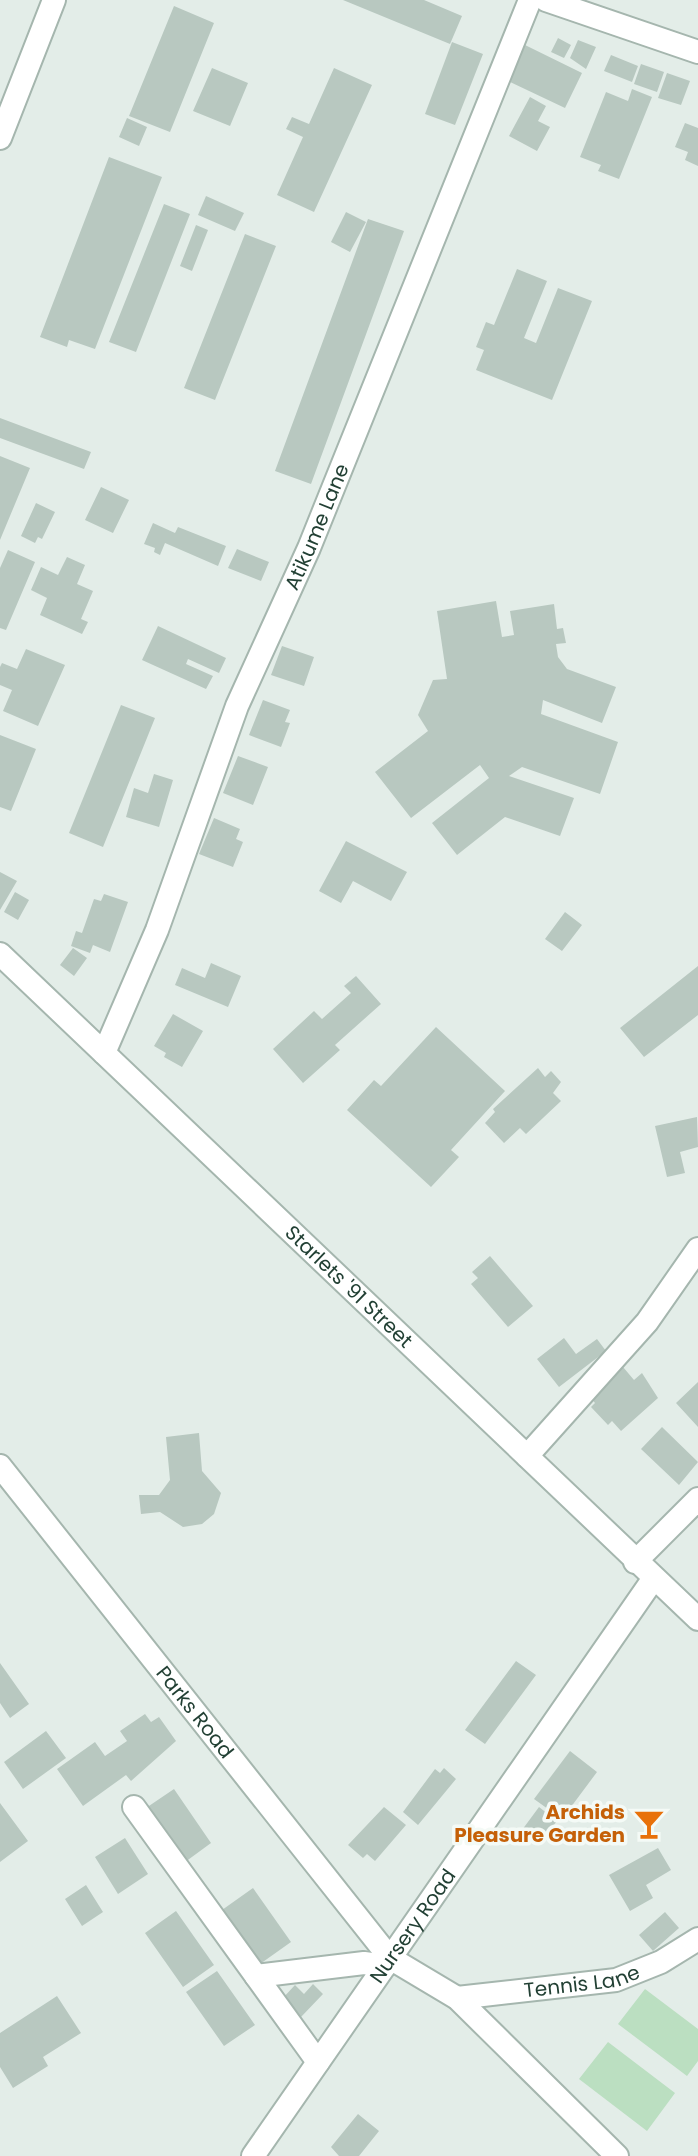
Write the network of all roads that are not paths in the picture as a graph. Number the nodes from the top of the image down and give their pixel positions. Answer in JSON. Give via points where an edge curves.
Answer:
{"nodes":[{"id":1,"x":54,"y":0,"type":"edge"},
{"id":2,"x":530,"y":0,"type":"edge"},
{"id":3,"x":546,"y":0,"type":"edge"},
{"id":4,"x":698,"y":52,"type":"edge"},
{"id":5,"x":0,"y":138,"type":"edge"},
{"id":6,"x":0,"y":954,"type":"edge"},
{"id":7,"x":104,"y":1053,"type":"junction"},
{"id":8,"x":698,"y":1249,"type":"edge"},
{"id":9,"x":527,"y":1456,"type":"junction"},
{"id":10,"x":0,"y":1466,"type":"edge"},
{"id":11,"x":698,"y":1499,"type":"edge"},
{"id":12,"x":635,"y":1562,"type":"junction"},
{"id":13,"x":654,"y":1578,"type":"junction"},
{"id":14,"x":698,"y":1619,"type":"edge"},
{"id":15,"x":134,"y":1807,"type":"dead end"},
{"id":16,"x":698,"y":1939,"type":"edge"},
{"id":17,"x":388,"y":1962,"type":"junction"},
{"id":18,"x":256,"y":1976,"type":"junction"},
{"id":19,"x":457,"y":1998,"type":"junction"},
{"id":20,"x":318,"y":2062,"type":"junction"},
{"id":21,"x":253,"y":2156,"type":"edge"},
{"id":22,"x":617,"y":2156,"type":"edge"}],
"edges":[{"from":1,"to":5,"type":"street"},
{"from":2,"to":7,"type":"street","name":"Atikume Lane","via":[[309,548],[237,706],[157,930]]},
{"from":3,"to":4,"type":"street"},
{"from":6,"to":7,"type":"street","name":"Starlets '91 Street"},
{"from":7,"to":9,"type":"street","name":"Starlets '91 Street"},
{"from":8,"to":9,"type":"street","via":[[647,1322]]},
{"from":9,"to":12,"type":"street","name":"Starlets '91 Street"},
{"from":10,"to":17,"type":"street","name":"Parks Road"},
{"from":11,"to":12,"type":"street"},
{"from":12,"to":13,"type":"street","name":"Starlets '91 Street"},
{"from":13,"to":14,"type":"street","name":"Starlets '91 Street"},
{"from":13,"to":17,"type":"street","name":"Nursery Road"},
{"from":15,"to":18,"type":"street"},
{"from":16,"to":19,"type":"street","name":"Tennis Lane","via":[[661,1962],[616,1980]]},
{"from":17,"to":18,"type":"street"},
{"from":17,"to":19,"type":"street"},
{"from":17,"to":20,"type":"street","name":"Nursery Road"},
{"from":18,"to":20,"type":"street"},
{"from":19,"to":22,"type":"street"},
{"from":20,"to":21,"type":"street","name":"Nursery Road"}]}
